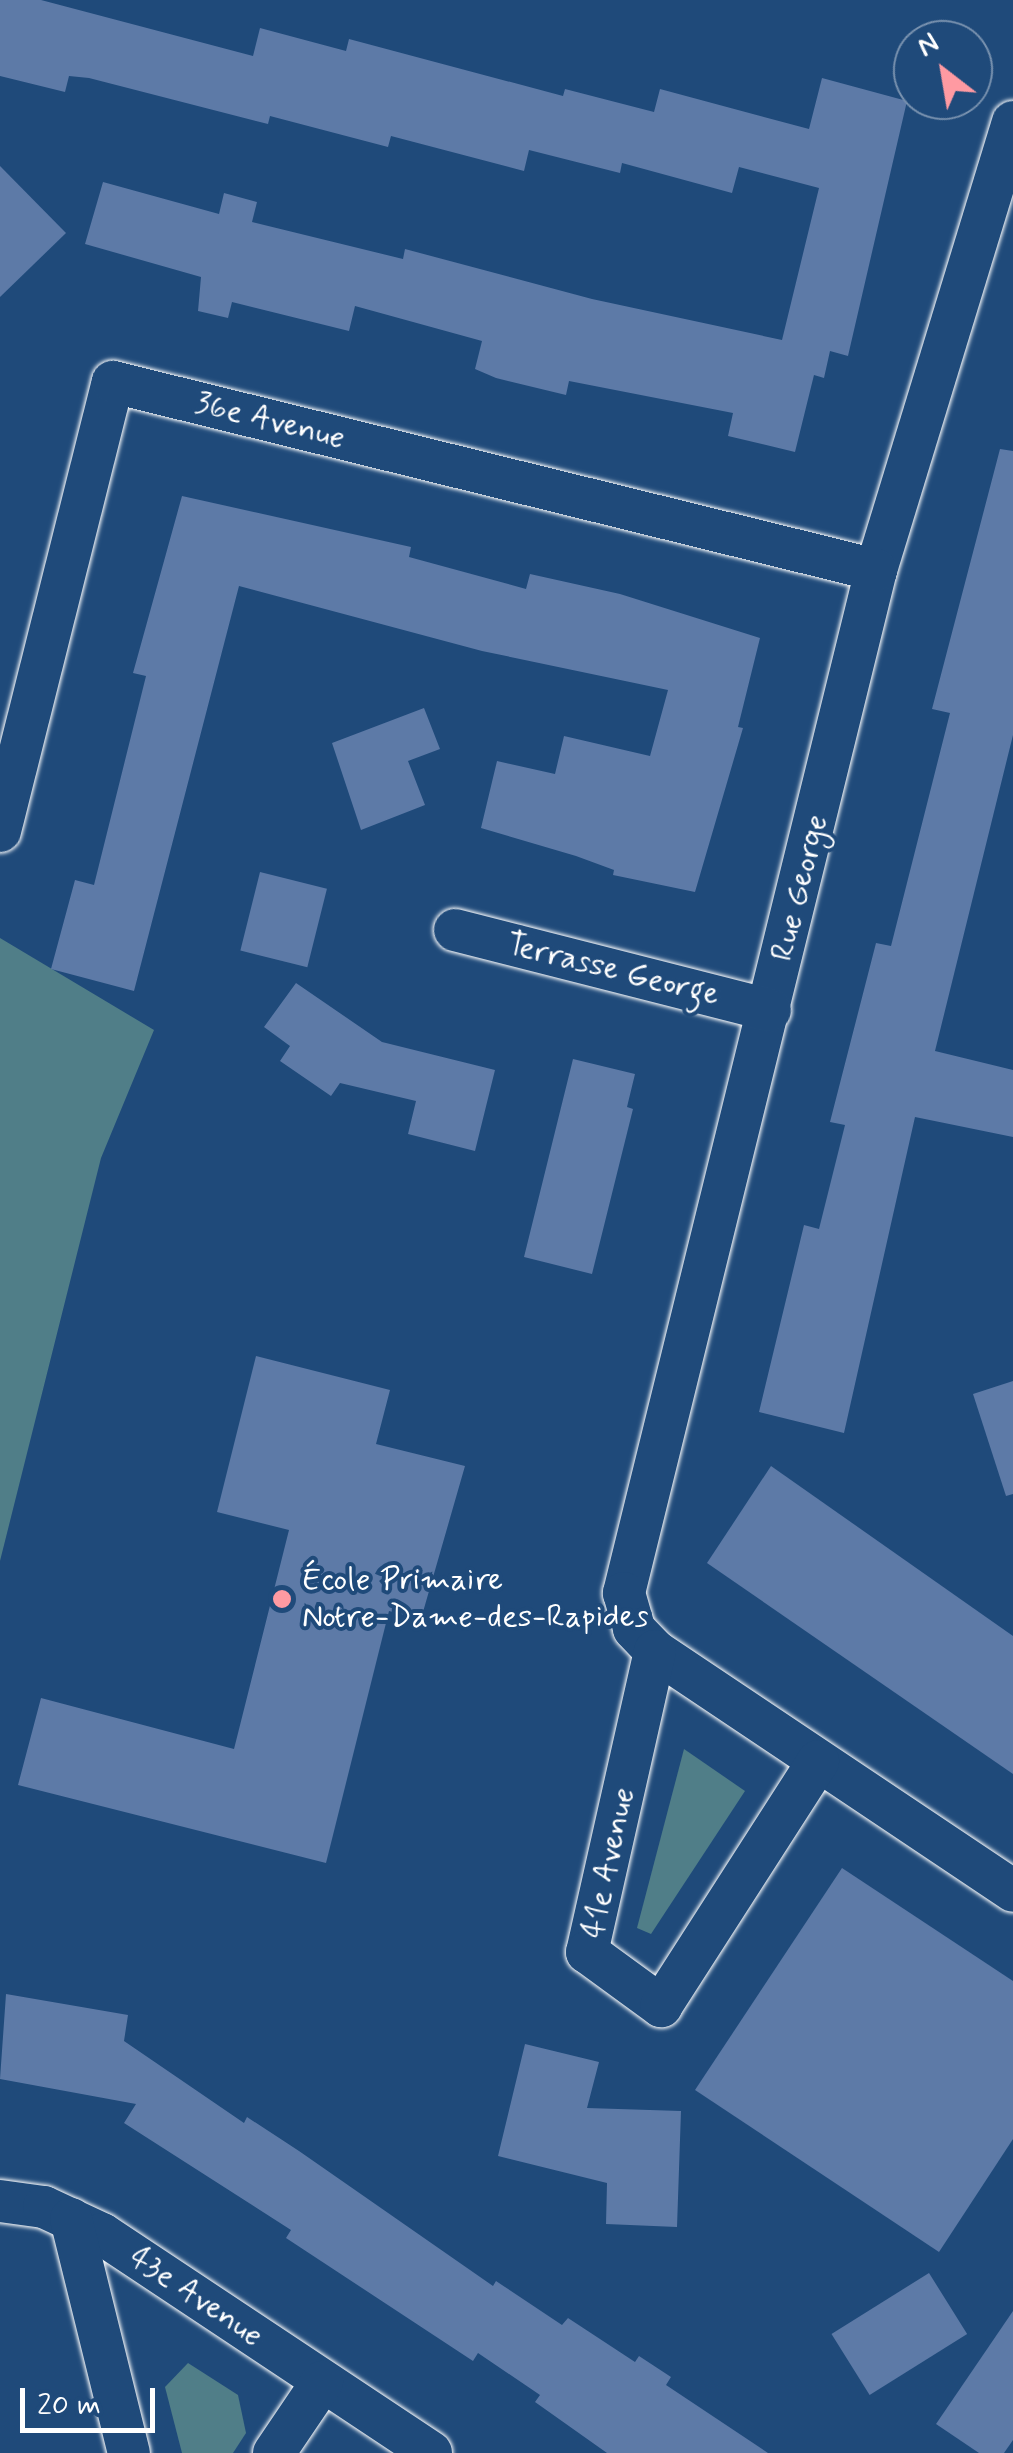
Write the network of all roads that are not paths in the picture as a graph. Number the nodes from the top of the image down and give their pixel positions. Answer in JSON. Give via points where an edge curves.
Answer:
{"nodes":[{"id":1,"x":1013,"y":122,"type":"edge"},
{"id":2,"x":876,"y":570,"type":"junction"},
{"id":3,"x":0,"y":831,"type":"edge"},
{"id":4,"x":455,"y":930,"type":"dead end"},
{"id":5,"x":770,"y":1010,"type":"junction"},
{"id":6,"x":655,"y":1651,"type":"junction"},
{"id":7,"x":818,"y":1761,"type":"junction"},
{"id":8,"x":1013,"y":1891,"type":"edge"},
{"id":9,"x":0,"y":2201,"type":"edge"},
{"id":10,"x":72,"y":2219,"type":"junction"},
{"id":11,"x":322,"y":2382,"type":"junction"},
{"id":12,"x":129,"y":2453,"type":"edge"},
{"id":13,"x":274,"y":2453,"type":"edge"},
{"id":14,"x":431,"y":2453,"type":"edge"}],
"edges":[{"from":1,"to":2,"type":"street","name":"Rue George"},
{"from":2,"to":3,"type":"street","name":"36e Avenue","via":[[113,382]]},
{"from":2,"to":5,"type":"street","name":"Rue George"},
{"from":4,"to":5,"type":"street","name":"Terrasse George"},
{"from":5,"to":6,"type":"street","name":"Rue George","via":[[624,1593],[634,1628]]},
{"from":6,"to":7,"type":"street"},
{"from":6,"to":7,"type":"street","name":"41e Avenue","via":[[587,1952],[660,2006]]},
{"from":7,"to":8,"type":"street"},
{"from":9,"to":10,"type":"street","name":"43e Avenue"},
{"from":10,"to":11,"type":"street","name":"43e Avenue"},
{"from":10,"to":12,"type":"street"},
{"from":11,"to":13,"type":"street"},
{"from":11,"to":14,"type":"street","name":"43e Avenue"}]}
